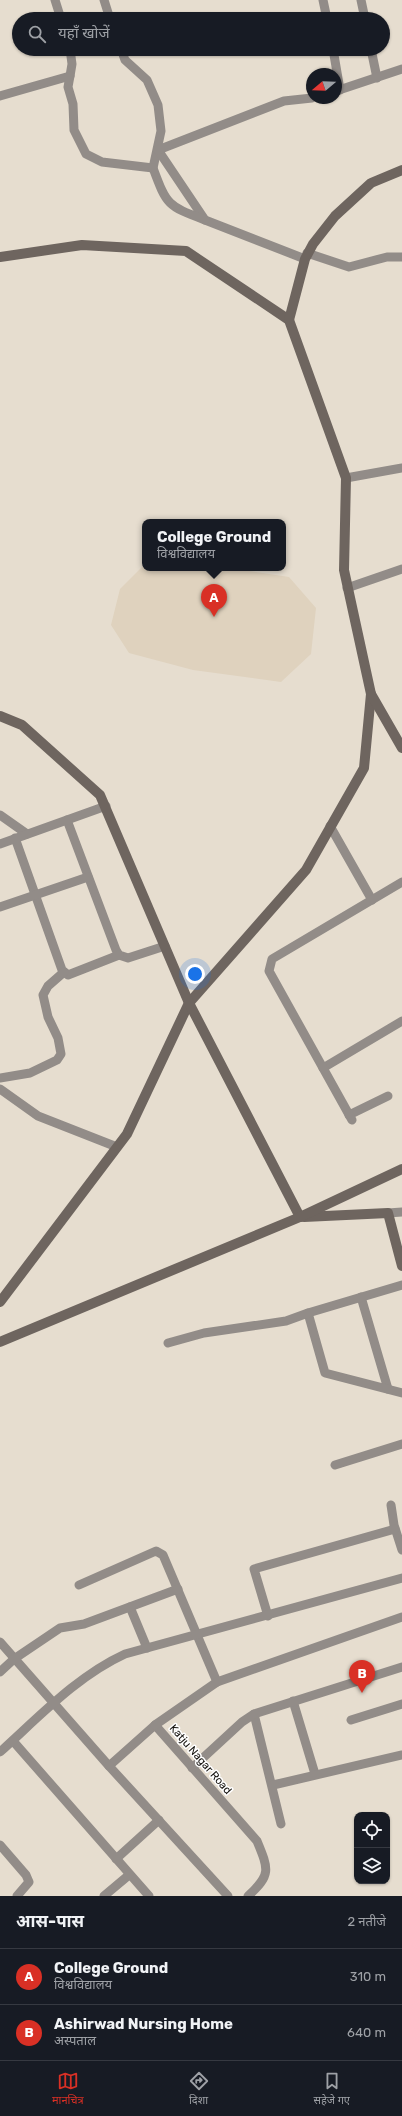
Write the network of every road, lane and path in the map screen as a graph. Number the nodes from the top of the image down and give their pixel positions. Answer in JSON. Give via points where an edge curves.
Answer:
{"nodes":[{"id":1,"x":56,"y":0,"type":"edge"},
{"id":2,"x":104,"y":0,"type":"edge"},
{"id":3,"x":323,"y":0,"type":"edge"},
{"id":4,"x":361,"y":0,"type":"edge"},
{"id":5,"x":59,"y":12,"type":"edge"},
{"id":6,"x":108,"y":12,"type":"edge"},
{"id":7,"x":326,"y":12,"type":"edge"},
{"id":8,"x":364,"y":12,"type":"edge"},
{"id":9,"x":71,"y":56,"type":"edge"},
{"id":10,"x":124,"y":56,"type":"edge"},
{"id":11,"x":334,"y":56,"type":"edge"},
{"id":12,"x":373,"y":56,"type":"edge"},
{"id":13,"x":335,"y":68,"type":"edge"},
{"id":14,"x":402,"y":69,"type":"edge"},
{"id":15,"x":70,"y":76,"type":"junction"},
{"id":16,"x":377,"y":78,"type":"junction"},
{"id":17,"x":342,"y":89,"type":"edge"},
{"id":18,"x":0,"y":96,"type":"edge"},
{"id":19,"x":306,"y":99,"type":"edge"},
{"id":20,"x":158,"y":150,"type":"junction"},
{"id":21,"x":153,"y":168,"type":"junction"},
{"id":22,"x":402,"y":170,"type":"edge"},
{"id":23,"x":205,"y":220,"type":"junction"},
{"id":24,"x":306,"y":256,"type":"junction"},
{"id":25,"x":0,"y":257,"type":"edge"},
{"id":26,"x":402,"y":257,"type":"edge"},
{"id":27,"x":289,"y":320,"type":"junction"},
{"id":28,"x":402,"y":468,"type":"edge"},
{"id":29,"x":346,"y":478,"type":"junction"},
{"id":30,"x":402,"y":569,"type":"edge"},
{"id":31,"x":347,"y":588,"type":"junction"},
{"id":32,"x":372,"y":694,"type":"junction"},
{"id":33,"x":0,"y":716,"type":"edge"},
{"id":34,"x":402,"y":748,"type":"edge"},
{"id":35,"x":106,"y":806,"type":"junction"},
{"id":36,"x":0,"y":815,"type":"edge"},
{"id":37,"x":67,"y":820,"type":"junction"},
{"id":38,"x":330,"y":826,"type":"junction"},
{"id":39,"x":27,"y":834,"type":"junction"},
{"id":40,"x":15,"y":838,"type":"junction"},
{"id":41,"x":0,"y":844,"type":"edge"},
{"id":42,"x":88,"y":877,"type":"junction"},
{"id":43,"x":402,"y":882,"type":"edge"},
{"id":44,"x":36,"y":896,"type":"junction"},
{"id":45,"x":372,"y":900,"type":"junction"},
{"id":46,"x":0,"y":907,"type":"edge"},
{"id":47,"x":165,"y":946,"type":"junction"},
{"id":48,"x":119,"y":955,"type":"junction"},
{"id":49,"x":64,"y":972,"type":"junction"},
{"id":50,"x":189,"y":1003,"type":"junction"},
{"id":51,"x":402,"y":1021,"type":"edge"},
{"id":52,"x":323,"y":1068,"type":"junction"},
{"id":53,"x":0,"y":1078,"type":"edge"},
{"id":54,"x":0,"y":1089,"type":"edge"},
{"id":55,"x":388,"y":1096,"type":"dead end"},
{"id":56,"x":117,"y":1147,"type":"junction"},
{"id":57,"x":402,"y":1169,"type":"edge"},
{"id":58,"x":402,"y":1212,"type":"edge"},
{"id":59,"x":388,"y":1213,"type":"junction"},
{"id":60,"x":300,"y":1217,"type":"junction"},
{"id":61,"x":402,"y":1266,"type":"edge"},
{"id":62,"x":402,"y":1285,"type":"edge"},
{"id":63,"x":361,"y":1297,"type":"junction"},
{"id":64,"x":0,"y":1302,"type":"edge"},
{"id":65,"x":308,"y":1313,"type":"junction"},
{"id":66,"x":0,"y":1342,"type":"edge"},
{"id":67,"x":168,"y":1343,"type":"dead end"},
{"id":68,"x":388,"y":1389,"type":"junction"},
{"id":69,"x":402,"y":1393,"type":"edge"},
{"id":70,"x":402,"y":1444,"type":"edge"},
{"id":71,"x":335,"y":1464,"type":"dead end"},
{"id":72,"x":392,"y":1505,"type":"dead end"},
{"id":73,"x":395,"y":1528,"type":"junction"},
{"id":74,"x":402,"y":1550,"type":"edge"},
{"id":75,"x":402,"y":1578,"type":"edge"},
{"id":76,"x":79,"y":1585,"type":"dead end"},
{"id":77,"x":178,"y":1589,"type":"junction"},
{"id":78,"x":130,"y":1606,"type":"junction"},
{"id":79,"x":268,"y":1616,"type":"junction"},
{"id":80,"x":402,"y":1617,"type":"edge"},
{"id":81,"x":198,"y":1635,"type":"junction"},
{"id":82,"x":0,"y":1642,"type":"edge"},
{"id":83,"x":147,"y":1648,"type":"junction"},
{"id":84,"x":14,"y":1659,"type":"junction"},
{"id":85,"x":402,"y":1667,"type":"edge"},
{"id":86,"x":0,"y":1672,"type":"edge"},
{"id":87,"x":217,"y":1682,"type":"junction"},
{"id":88,"x":293,"y":1701,"type":"junction"},
{"id":89,"x":54,"y":1704,"type":"junction"},
{"id":90,"x":402,"y":1704,"type":"edge"},
{"id":91,"x":254,"y":1714,"type":"junction"},
{"id":92,"x":352,"y":1720,"type":"dead end"},
{"id":93,"x":155,"y":1725,"type":"junction"},
{"id":94,"x":13,"y":1741,"type":"junction"},
{"id":95,"x":0,"y":1752,"type":"edge"},
{"id":96,"x":402,"y":1755,"type":"edge"},
{"id":97,"x":109,"y":1766,"type":"junction"},
{"id":98,"x":192,"y":1768,"type":"junction"},
{"id":99,"x":315,"y":1774,"type":"junction"},
{"id":100,"x":273,"y":1785,"type":"junction"},
{"id":101,"x":159,"y":1820,"type":"junction"},
{"id":102,"x":281,"y":1824,"type":"dead end"},
{"id":103,"x":0,"y":1845,"type":"edge"},
{"id":104,"x":116,"y":1859,"type":"junction"},
{"id":105,"x":129,"y":1875,"type":"junction"},
{"id":106,"x":17,"y":1896,"type":"edge"},
{"id":107,"x":104,"y":1896,"type":"edge"},
{"id":108,"x":149,"y":1896,"type":"edge"},
{"id":109,"x":228,"y":1896,"type":"edge"},
{"id":110,"x":248,"y":1896,"type":"edge"}],
"edges":[{"from":1,"to":5,"type":"street"},
{"from":2,"to":6,"type":"street"},
{"from":3,"to":7,"type":"street"},
{"from":4,"to":8,"type":"street"},
{"from":9,"to":15,"type":"street"},
{"from":10,"to":20,"type":"street","via":[[148,80],[158,105]]},
{"from":11,"to":13,"type":"street"},
{"from":12,"to":16,"type":"street"},
{"from":14,"to":16,"type":"street"},
{"from":15,"to":18,"type":"street"},
{"from":15,"to":21,"type":"street","via":[[68,87],[73,104],[74,130],[86,154],[102,162]]},
{"from":16,"to":17,"type":"street"},
{"from":19,"to":20,"type":"street","via":[[284,101]]},
{"from":20,"to":21,"type":"street"},
{"from":20,"to":23,"type":"street"},
{"from":21,"to":23,"type":"street","via":[[165,197],[174,208]]},
{"from":22,"to":24,"type":"main road","via":[[371,183],[335,216]]},
{"from":23,"to":24,"type":"street"},
{"from":24,"to":26,"type":"street","via":[[349,267]]},
{"from":24,"to":27,"type":"main road"},
{"from":25,"to":27,"type":"main road","via":[[82,245],[186,251]]},
{"from":27,"to":29,"type":"main road"},
{"from":28,"to":29,"type":"street"},
{"from":29,"to":31,"type":"main road","via":[[344,570]]},
{"from":30,"to":31,"type":"street"},
{"from":31,"to":32,"type":"main road"},
{"from":32,"to":34,"type":"main road"},
{"from":32,"to":38,"type":"main road","via":[[364,768]]},
{"from":33,"to":35,"type":"main road","via":[[28,730],[100,795]]},
{"from":35,"to":37,"type":"street"},
{"from":35,"to":47,"type":"main road"},
{"from":36,"to":39,"type":"street"},
{"from":37,"to":39,"type":"street"},
{"from":37,"to":42,"type":"street"},
{"from":38,"to":45,"type":"street"},
{"from":38,"to":50,"type":"main road","via":[[306,870]]},
{"from":39,"to":40,"type":"street"},
{"from":40,"to":41,"type":"street"},
{"from":40,"to":44,"type":"street"},
{"from":42,"to":44,"type":"street"},
{"from":42,"to":48,"type":"street"},
{"from":43,"to":45,"type":"street"},
{"from":44,"to":46,"type":"street"},
{"from":44,"to":49,"type":"street"},
{"from":45,"to":52,"type":"street","via":[[272,959],[269,965],[269,971]]},
{"from":47,"to":48,"type":"street","via":[[128,958]]},
{"from":47,"to":50,"type":"main road"},
{"from":48,"to":49,"type":"street","via":[[68,975]]},
{"from":49,"to":53,"type":"street","via":[[43,994],[61,1054],[57,1060],[30,1074]]},
{"from":50,"to":56,"type":"main road","via":[[127,1134]]},
{"from":50,"to":60,"type":"main road"},
{"from":51,"to":52,"type":"street"},
{"from":52,"to":55,"type":"street","via":[[351,1118]]},
{"from":54,"to":56,"type":"street","via":[[38,1116]]},
{"from":56,"to":64,"type":"main road"},
{"from":57,"to":60,"type":"main road"},
{"from":58,"to":59,"type":"street"},
{"from":59,"to":60,"type":"main road"},
{"from":59,"to":61,"type":"main road"},
{"from":60,"to":66,"type":"main road"},
{"from":62,"to":63,"type":"street"},
{"from":63,"to":65,"type":"street"},
{"from":63,"to":68,"type":"street"},
{"from":65,"to":67,"type":"street","via":[[286,1322],[204,1332]]},
{"from":65,"to":68,"type":"street","via":[[325,1373]]},
{"from":68,"to":69,"type":"street"},
{"from":70,"to":71,"type":"street"},
{"from":72,"to":73,"type":"street"},
{"from":73,"to":74,"type":"street"},
{"from":73,"to":79,"type":"street","via":[[254,1569]]},
{"from":75,"to":79,"type":"street"},
{"from":76,"to":77,"type":"street","via":[[156,1551],[163,1554]]},
{"from":77,"to":78,"type":"street"},
{"from":77,"to":81,"type":"street"},
{"from":78,"to":83,"type":"street"},
{"from":78,"to":84,"type":"street","via":[[84,1624],[60,1628]]},
{"from":79,"to":81,"type":"street"},
{"from":80,"to":87,"type":"street"},
{"from":81,"to":83,"type":"street"},
{"from":81,"to":87,"type":"street"},
{"from":82,"to":84,"type":"street"},
{"from":83,"to":89,"type":"street","via":[[103,1664]]},
{"from":84,"to":86,"type":"street"},
{"from":84,"to":89,"type":"street"},
{"from":85,"to":88,"type":"street"},
{"from":87,"to":93,"type":"street"},
{"from":88,"to":91,"type":"street"},
{"from":88,"to":99,"type":"street"},
{"from":89,"to":94,"type":"street"},
{"from":89,"to":97,"type":"street"},
{"from":90,"to":92,"type":"street"},
{"from":91,"to":98,"type":"street"},
{"from":91,"to":100,"type":"street"},
{"from":93,"to":97,"type":"street","name":"Katju Nagar Road"},
{"from":93,"to":98,"type":"street","name":"Katju Nagar Road"},
{"from":94,"to":95,"type":"street"},
{"from":94,"to":104,"type":"street"},
{"from":96,"to":99,"type":"street"},
{"from":97,"to":101,"type":"street"},
{"from":98,"to":110,"type":"street","name":"Katju Nagar Road","via":[[257,1841],[266,1875],[263,1883]]},
{"from":99,"to":100,"type":"street"},
{"from":100,"to":102,"type":"street"},
{"from":101,"to":104,"type":"street"},
{"from":101,"to":109,"type":"street"},
{"from":103,"to":106,"type":"street","via":[[29,1882]]},
{"from":104,"to":105,"type":"street"},
{"from":105,"to":107,"type":"street"},
{"from":105,"to":108,"type":"street"}]}
